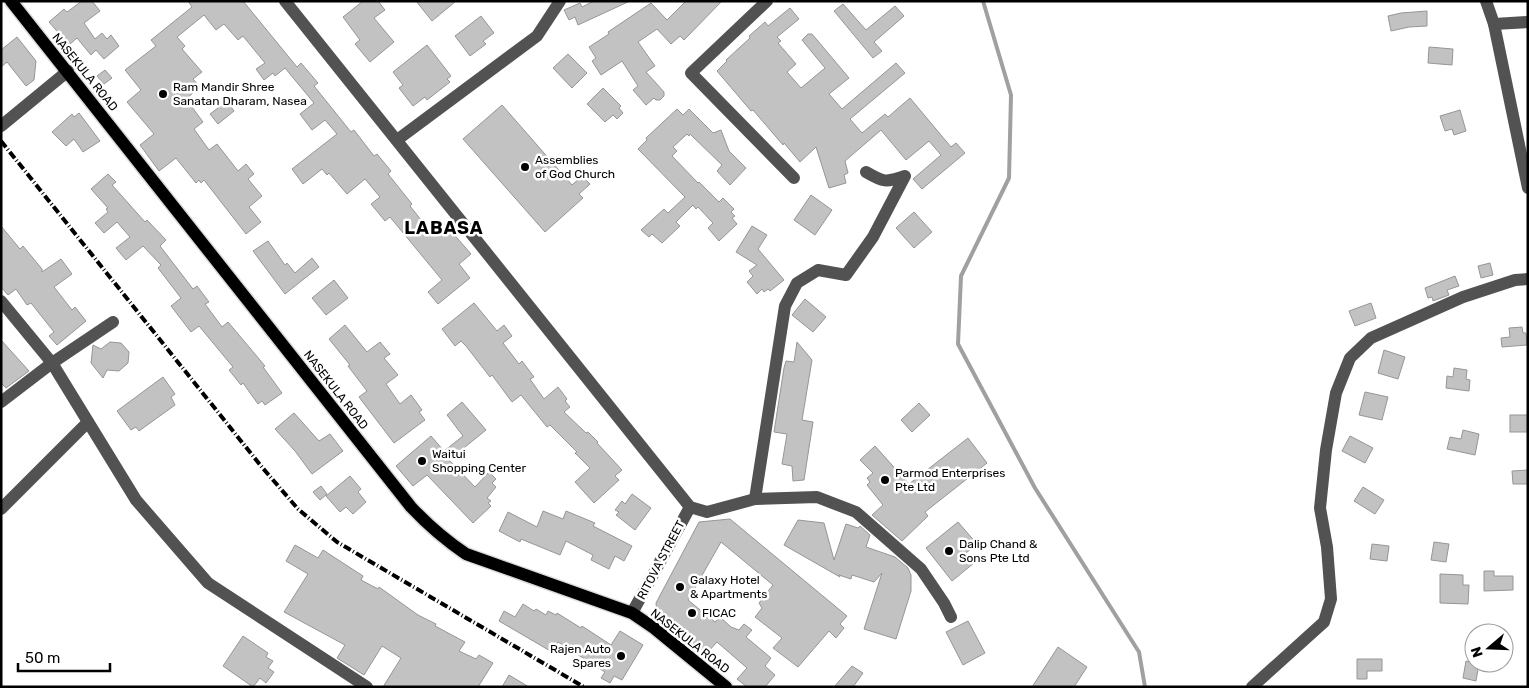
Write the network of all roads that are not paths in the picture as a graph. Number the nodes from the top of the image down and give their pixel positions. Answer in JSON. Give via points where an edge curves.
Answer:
{"nodes":[{"id":1,"x":11,"y":1,"type":"edge"},
{"id":2,"x":285,"y":1,"type":"edge"},
{"id":3,"x":560,"y":1,"type":"edge"},
{"id":4,"x":767,"y":1,"type":"edge"},
{"id":5,"x":1486,"y":1,"type":"edge"},
{"id":6,"x":1528,"y":22,"type":"edge"},
{"id":7,"x":1494,"y":24,"type":"junction"},
{"id":8,"x":68,"y":71,"type":"junction"},
{"id":9,"x":1,"y":126,"type":"edge"},
{"id":10,"x":397,"y":140,"type":"junction"},
{"id":11,"x":866,"y":172,"type":"dead end"},
{"id":12,"x":794,"y":178,"type":"dead end"},
{"id":13,"x":1528,"y":188,"type":"edge"},
{"id":14,"x":1528,"y":278,"type":"edge"},
{"id":15,"x":1,"y":301,"type":"edge"},
{"id":16,"x":113,"y":322,"type":"dead end"},
{"id":17,"x":52,"y":363,"type":"junction"},
{"id":18,"x":1,"y":402,"type":"edge"},
{"id":19,"x":88,"y":422,"type":"junction"},
{"id":20,"x":755,"y":499,"type":"junction"},
{"id":21,"x":690,"y":507,"type":"junction"},
{"id":22,"x":1,"y":509,"type":"edge"},
{"id":23,"x":632,"y":613,"type":"junction"},
{"id":24,"x":951,"y":617,"type":"dead end"},
{"id":25,"x":367,"y":687,"type":"edge"},
{"id":26,"x":726,"y":687,"type":"edge"},
{"id":27,"x":1252,"y":687,"type":"edge"}],
"edges":[{"from":1,"to":8,"type":"main road","name":"NASEKULA ROAD"},
{"from":2,"to":10,"type":"street"},
{"from":3,"to":10,"type":"street","via":[[537,36]]},
{"from":4,"to":12,"type":"street","via":[[691,73]]},
{"from":5,"to":7,"type":"street"},
{"from":6,"to":7,"type":"street"},
{"from":7,"to":13,"type":"street"},
{"from":8,"to":9,"type":"street"},
{"from":8,"to":23,"type":"main road","name":"NASEKULA ROAD","via":[[430,527],[466,554]]},
{"from":10,"to":21,"type":"street"},
{"from":11,"to":20,"type":"street","via":[[882,181],[905,176],[873,237],[846,275],[818,270],[797,283],[785,306]]},
{"from":14,"to":27,"type":"street","via":[[1472,294],[1371,338],[1350,358],[1336,393],[1320,508],[1331,599],[1324,622]]},
{"from":15,"to":17,"type":"street"},
{"from":16,"to":17,"type":"street"},
{"from":17,"to":18,"type":"street"},
{"from":17,"to":19,"type":"street"},
{"from":19,"to":22,"type":"street"},
{"from":19,"to":25,"type":"street","via":[[136,500],[208,583]]},
{"from":20,"to":21,"type":"street","via":[[707,512]]},
{"from":20,"to":24,"type":"street","via":[[817,497],[856,512],[921,569]]},
{"from":21,"to":23,"type":"street","name":"RITOVA STREET"},
{"from":23,"to":26,"type":"main road","name":"NASEKULA ROAD"}]}
